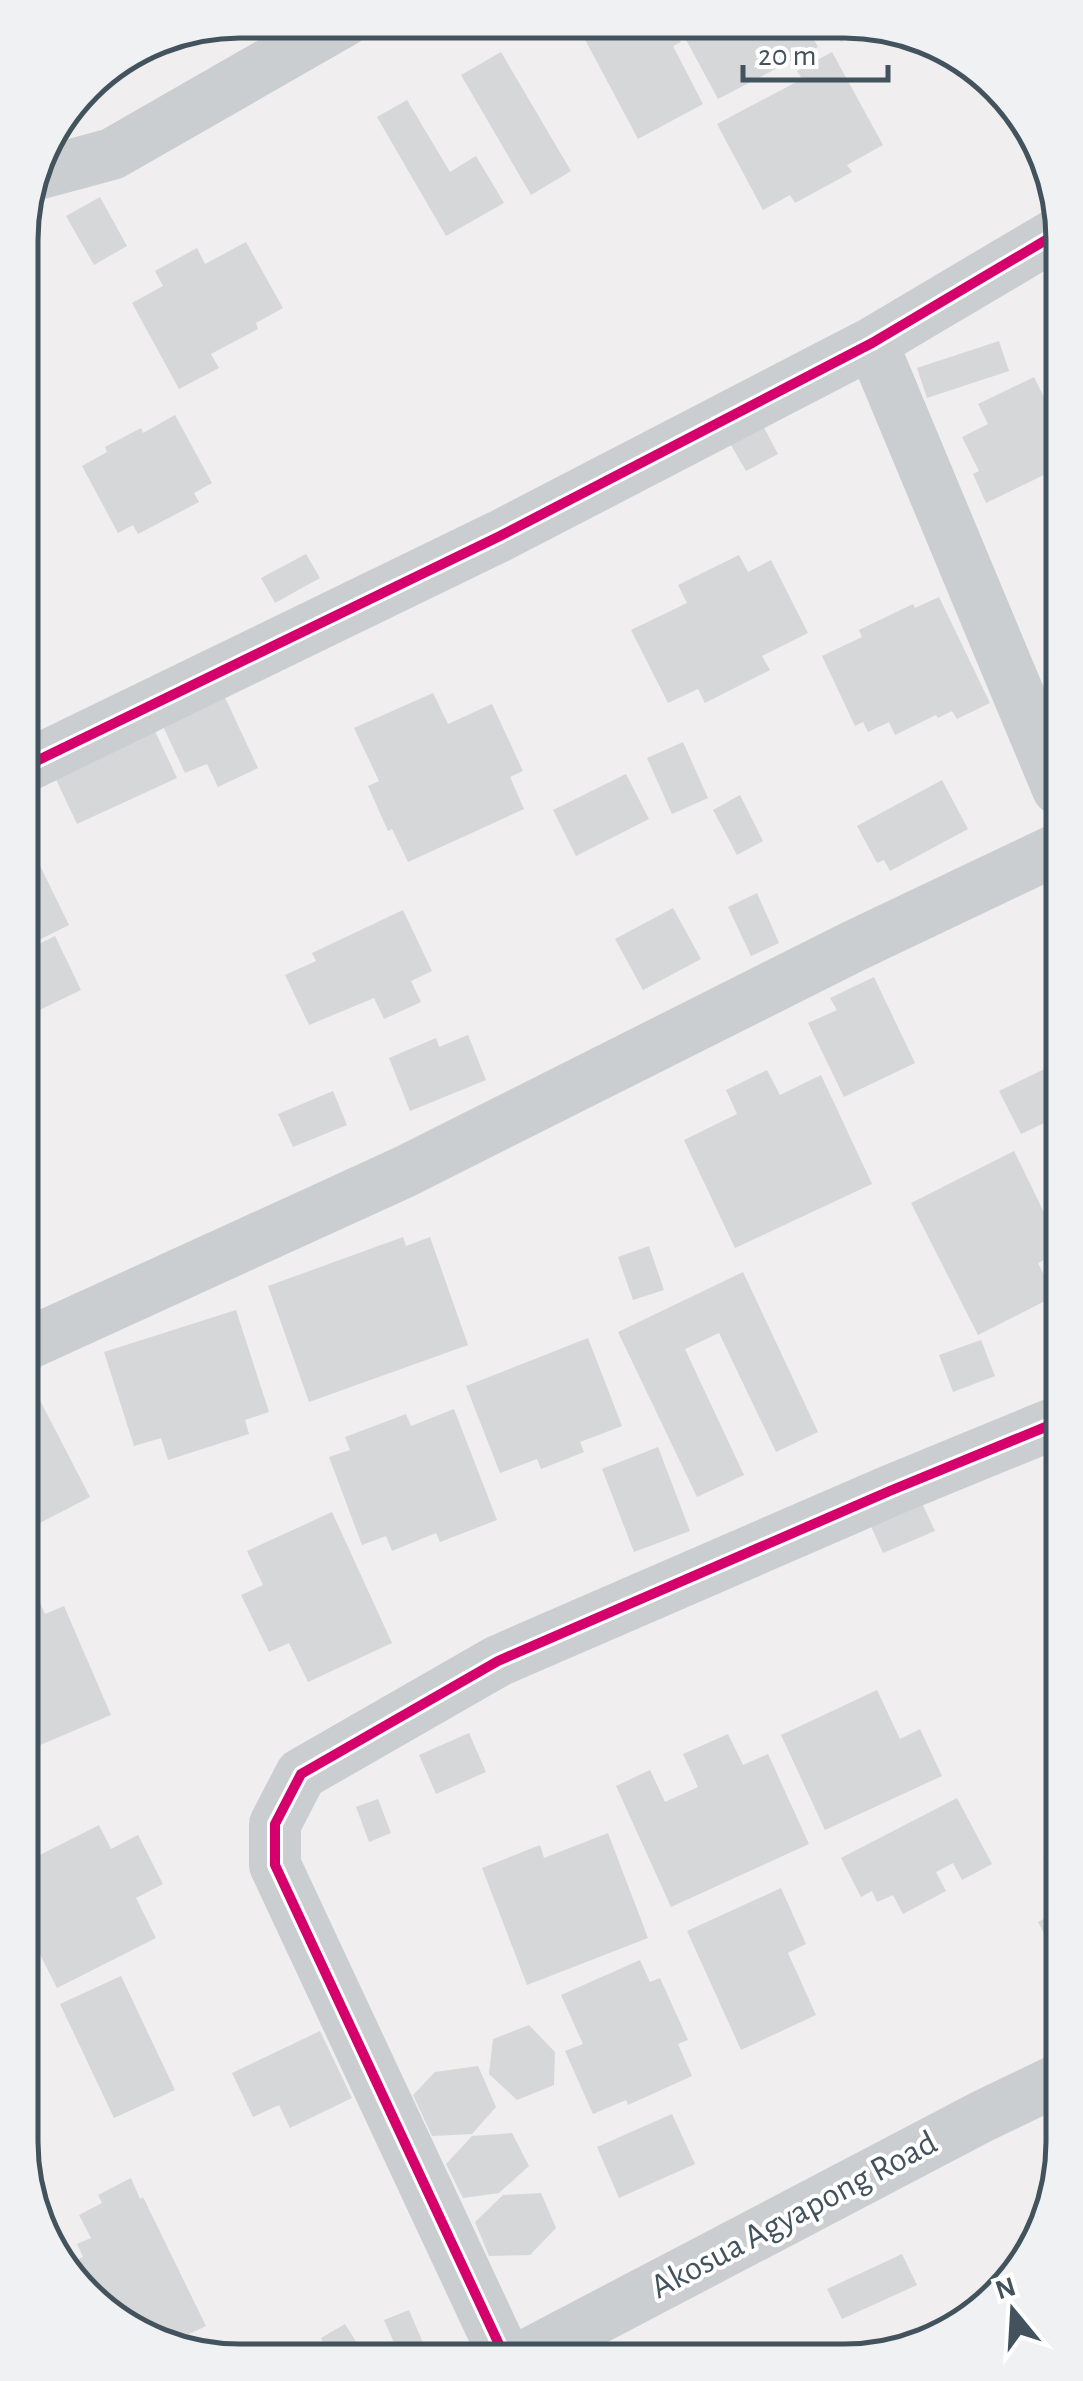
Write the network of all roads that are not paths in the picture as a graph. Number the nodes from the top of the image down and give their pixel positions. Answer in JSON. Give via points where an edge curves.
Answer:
{"nodes":[{"id":1,"x":314,"y":38,"type":"edge"},
{"id":2,"x":50,"y":171,"type":"edge"},
{"id":3,"x":1046,"y":240,"type":"edge"},
{"id":4,"x":872,"y":343,"type":"junction"},
{"id":5,"x":38,"y":760,"type":"edge"},
{"id":6,"x":1046,"y":760,"type":"edge"},
{"id":7,"x":1046,"y":855,"type":"edge"},
{"id":8,"x":38,"y":1338,"type":"edge"},
{"id":9,"x":1045,"y":1427,"type":"edge"},
{"id":10,"x":1045,"y":2086,"type":"edge"},
{"id":11,"x":499,"y":2344,"type":"edge"},
{"id":12,"x":549,"y":2344,"type":"edge"}],
"edges":[{"from":1,"to":2,"type":"street","via":[[112,154]]},
{"from":3,"to":4,"type":"street"},
{"from":4,"to":5,"type":"street","via":[[500,536]]},
{"from":4,"to":6,"type":"street"},
{"from":7,"to":8,"type":"street","via":[[404,1172]]},
{"from":9,"to":11,"type":"street","via":[[498,1661],[301,1774],[275,1824],[275,1865]]},
{"from":10,"to":12,"type":"street","name":"Akosua Agyapong Road"}]}
